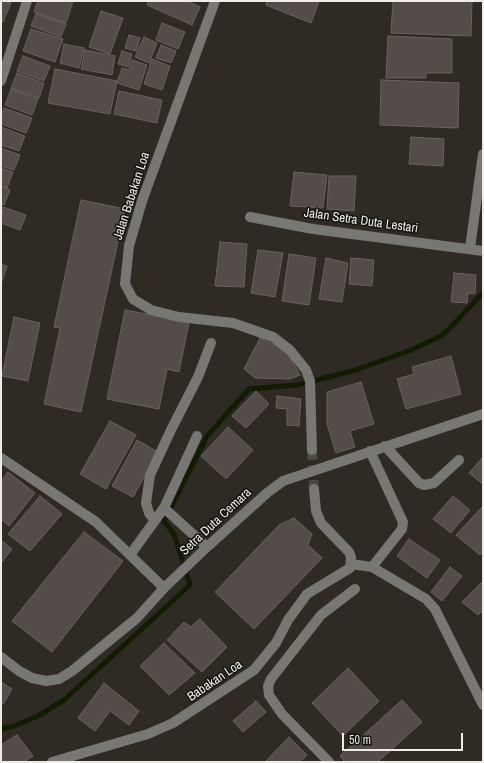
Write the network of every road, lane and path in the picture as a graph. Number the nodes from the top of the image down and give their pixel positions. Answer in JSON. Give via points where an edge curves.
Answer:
{"nodes":[{"id":1,"x":27,"y":1,"type":"edge"},
{"id":2,"x":216,"y":1,"type":"edge"},
{"id":3,"x":1,"y":81,"type":"edge"},
{"id":4,"x":483,"y":154,"type":"edge"},
{"id":5,"x":250,"y":218,"type":"dead end"},
{"id":6,"x":470,"y":248,"type":"junction"},
{"id":7,"x":483,"y":251,"type":"edge"},
{"id":8,"x":211,"y":343,"type":"dead end"},
{"id":9,"x":483,"y":414,"type":"edge"},
{"id":10,"x":198,"y":436,"type":"dead end"},
{"id":11,"x":385,"y":446,"type":"junction"},
{"id":12,"x":312,"y":450,"type":"tunnel mouth"},
{"id":13,"x":370,"y":451,"type":"junction"},
{"id":14,"x":1,"y":458,"type":"edge"},
{"id":15,"x":459,"y":460,"type":"dead end"},
{"id":16,"x":314,"y":489,"type":"tunnel mouth"},
{"id":17,"x":164,"y":508,"type":"junction"},
{"id":18,"x":155,"y":521,"type":"junction"},
{"id":19,"x":207,"y":547,"type":"junction"},
{"id":20,"x":130,"y":555,"type":"junction"},
{"id":21,"x":351,"y":564,"type":"junction"},
{"id":22,"x":372,"y":567,"type":"junction"},
{"id":23,"x":164,"y":588,"type":"junction"},
{"id":24,"x":355,"y":589,"type":"dead end"},
{"id":25,"x":1,"y":657,"type":"edge"},
{"id":26,"x":483,"y":705,"type":"edge"},
{"id":27,"x":52,"y":762,"type":"edge"},
{"id":28,"x":329,"y":762,"type":"edge"}],
"edges":[{"from":1,"to":3,"type":"street"},
{"from":2,"to":12,"type":"street","name":"Jalan Babakan Loa","via":[[142,201],[129,246],[125,284],[133,299],[151,310],[179,317],[234,323],[273,337],[290,350],[306,370],[310,381]]},
{"from":4,"to":6,"type":"street"},
{"from":5,"to":6,"type":"street","name":"Jalan Setra Duta Lestari","via":[[313,229]]},
{"from":6,"to":7,"type":"street","name":"Jalan Setra Duta Lestari"},
{"from":8,"to":18,"type":"street","via":[[198,378],[150,475],[146,503]]},
{"from":9,"to":11,"type":"street","name":"Setra Duta Cemara"},
{"from":10,"to":17,"type":"street"},
{"from":11,"to":13,"type":"street","name":"Setra Duta Cemara"},
{"from":11,"to":15,"type":"street","via":[[419,483],[424,485],[434,483]]},
{"from":13,"to":19,"type":"street","name":"Setra Duta Cemara","via":[[283,481]]},
{"from":13,"to":22,"type":"street","via":[[403,522],[402,528]]},
{"from":14,"to":20,"type":"street","via":[[96,522]]},
{"from":16,"to":21,"type":"street","via":[[316,511],[321,523],[349,552]]},
{"from":17,"to":18,"type":"street"},
{"from":17,"to":19,"type":"street"},
{"from":18,"to":20,"type":"street"},
{"from":19,"to":23,"type":"street","name":"Setra Duta Cemara"},
{"from":20,"to":23,"type":"street"},
{"from":21,"to":22,"type":"street"},
{"from":21,"to":27,"type":"street","name":"Babakan Loa","via":[[350,568],[307,594],[288,620],[276,643],[254,670],[191,712],[148,734]]},
{"from":22,"to":26,"type":"street","via":[[411,588],[435,609]]},
{"from":23,"to":25,"type":"street","name":"Setra Duta Cemara","via":[[137,618],[59,679],[46,681],[32,678]]},
{"from":24,"to":28,"type":"street","via":[[321,615],[268,686],[269,695],[282,714]]}]}
